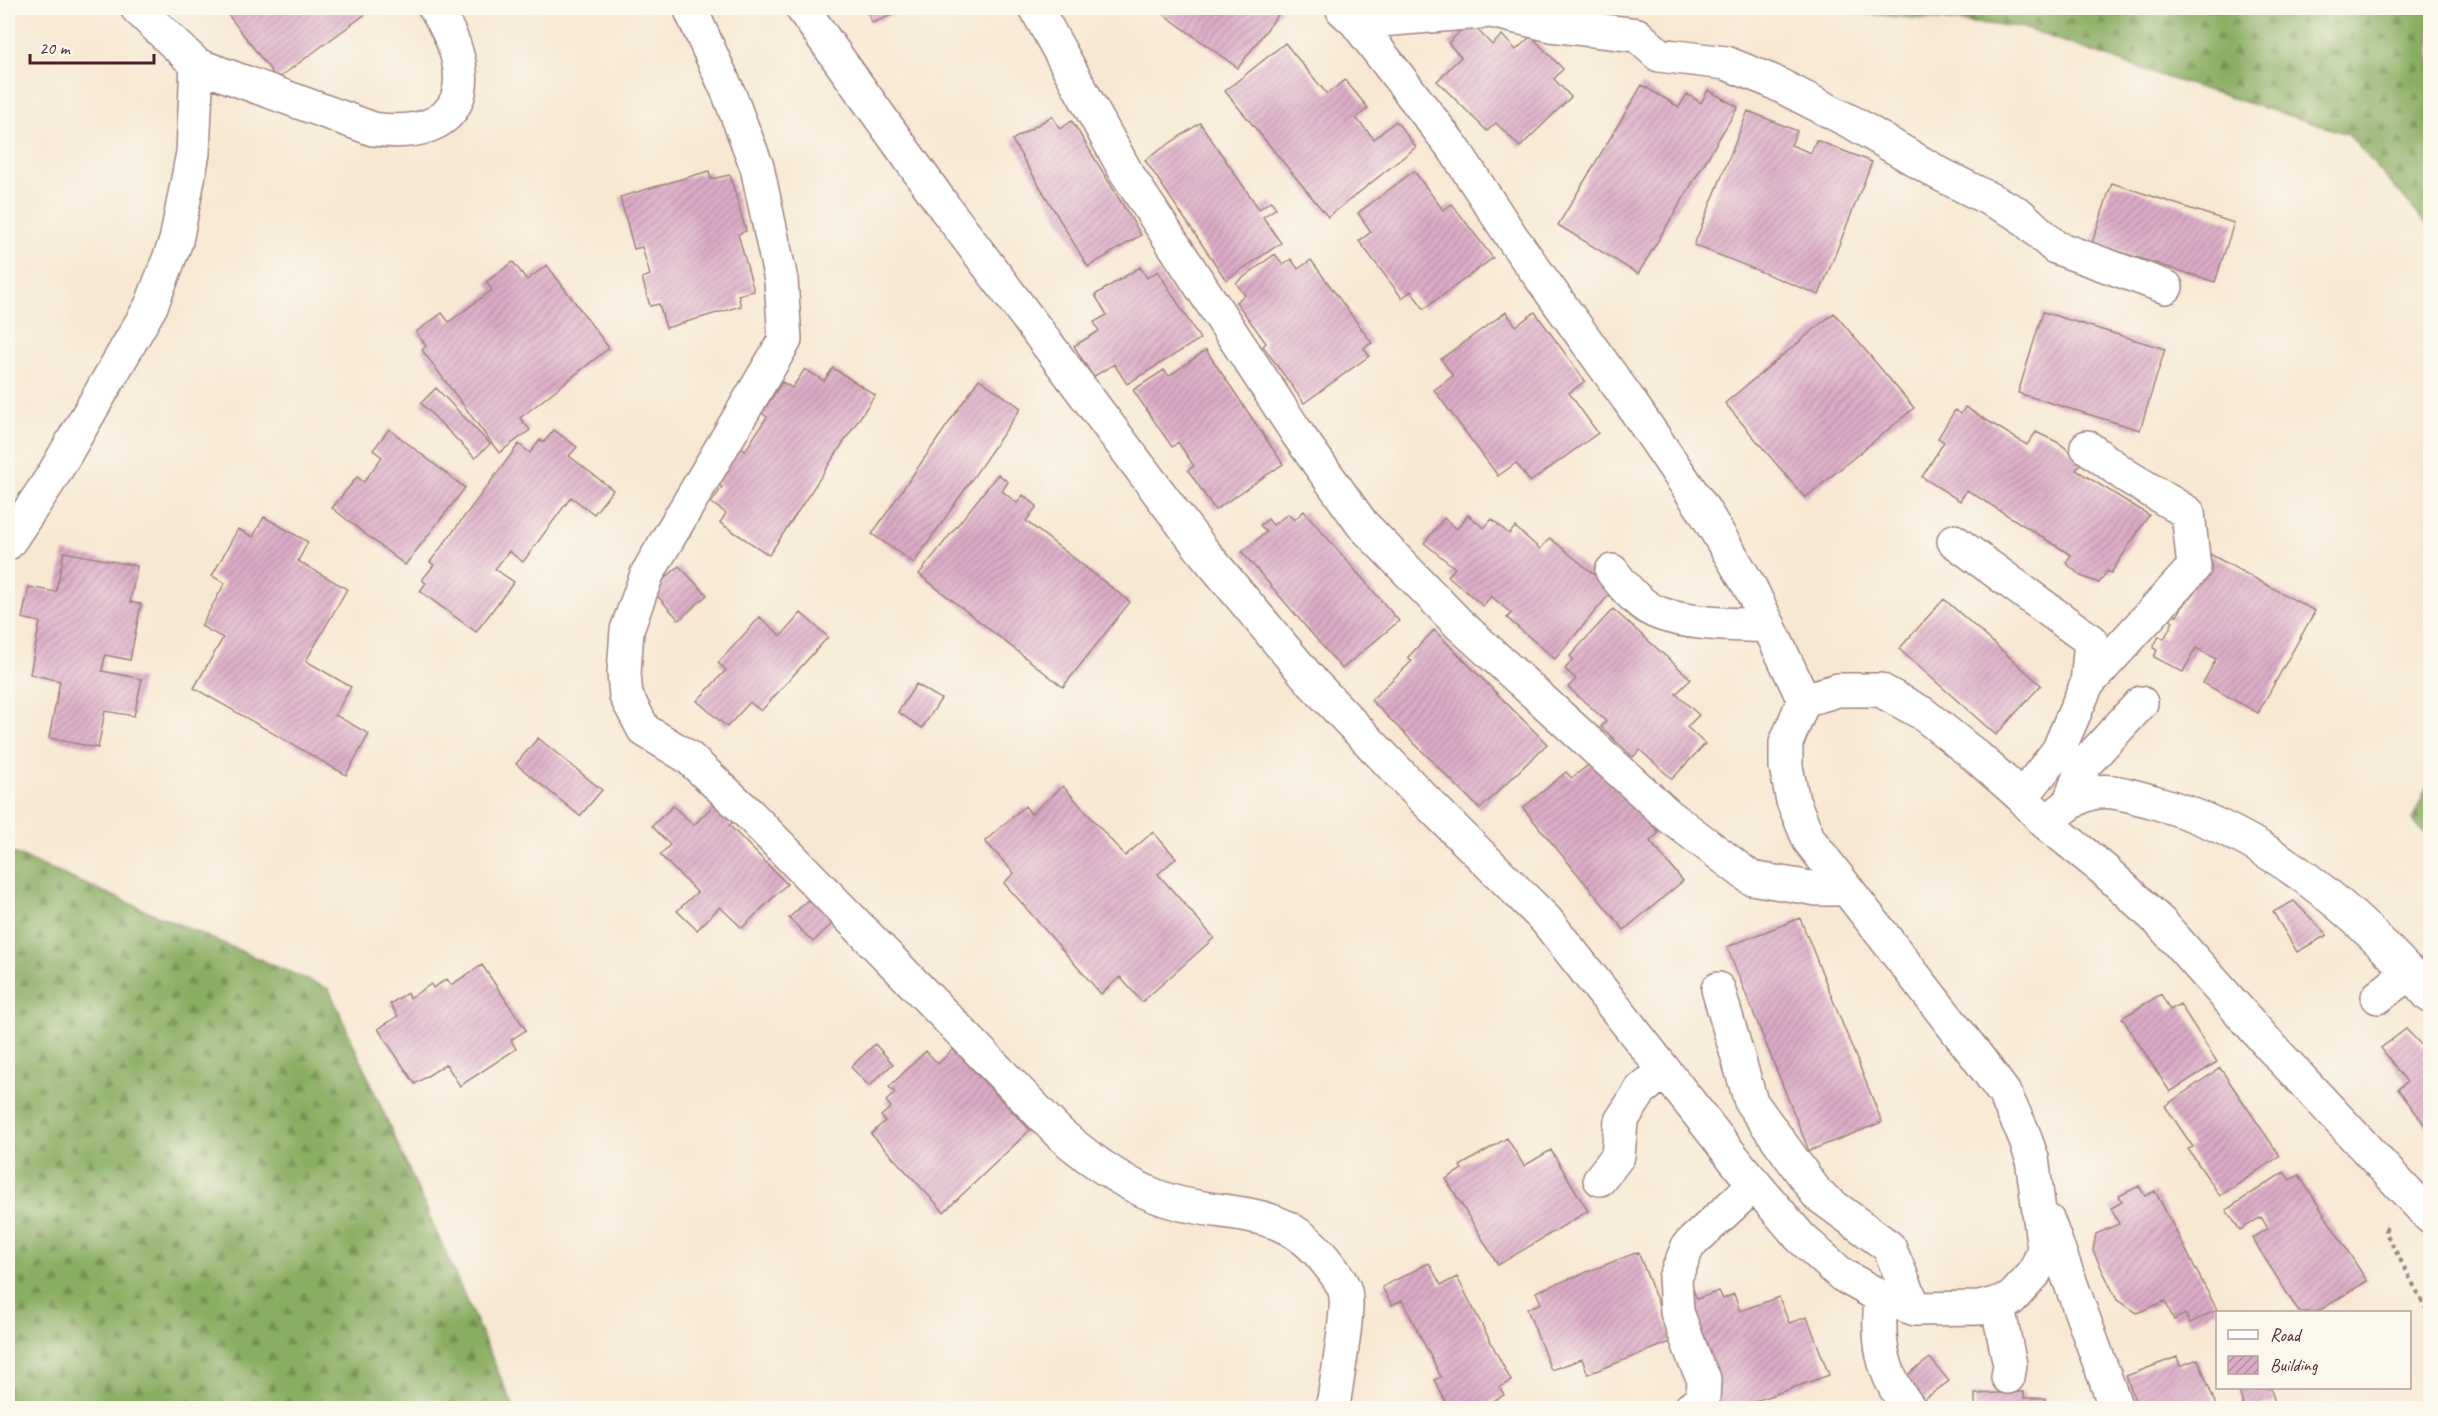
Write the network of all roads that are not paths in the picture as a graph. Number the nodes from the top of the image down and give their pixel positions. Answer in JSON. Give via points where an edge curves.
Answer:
{"nodes":[{"id":1,"x":137,"y":8,"type":"edge"},
{"id":2,"x":435,"y":8,"type":"edge"},
{"id":3,"x":690,"y":8,"type":"edge"},
{"id":4,"x":802,"y":8,"type":"edge"},
{"id":5,"x":1036,"y":8,"type":"edge"},
{"id":6,"x":1348,"y":15,"type":"edge"},
{"id":7,"x":197,"y":65,"type":"junction"},
{"id":8,"x":2166,"y":286,"type":"dead end"},
{"id":9,"x":2087,"y":447,"type":"dead end"},
{"id":10,"x":1954,"y":541,"type":"dead end"},
{"id":11,"x":8,"y":543,"type":"edge"},
{"id":12,"x":1612,"y":571,"type":"dead end"},
{"id":13,"x":1769,"y":626,"type":"junction"},
{"id":14,"x":2087,"y":684,"type":"junction"},
{"id":15,"x":1804,"y":700,"type":"junction"},
{"id":16,"x":2141,"y":703,"type":"dead end"},
{"id":17,"x":2022,"y":797,"type":"junction"},
{"id":18,"x":2058,"y":813,"type":"junction"},
{"id":19,"x":1846,"y":889,"type":"junction"},
{"id":20,"x":2420,"y":984,"type":"edge"},
{"id":21,"x":1718,"y":989,"type":"dead end"},
{"id":22,"x":2378,"y":997,"type":"dead end"},
{"id":23,"x":1664,"y":1071,"type":"junction"},
{"id":24,"x":1600,"y":1179,"type":"dead end"},
{"id":25,"x":1755,"y":1184,"type":"junction"},
{"id":26,"x":2035,"y":1186,"type":"junction"},
{"id":27,"x":2420,"y":1206,"type":"edge"},
{"id":28,"x":1881,"y":1297,"type":"junction"},
{"id":29,"x":1997,"y":1303,"type":"junction"},
{"id":30,"x":1915,"y":1309,"type":"junction"},
{"id":31,"x":2008,"y":1377,"type":"dead end"},
{"id":32,"x":1331,"y":1408,"type":"edge"},
{"id":33,"x":1691,"y":1408,"type":"edge"},
{"id":34,"x":1910,"y":1408,"type":"edge"},
{"id":35,"x":2116,"y":1408,"type":"edge"}],
"edges":[{"from":1,"to":7,"type":"street"},
{"from":2,"to":7,"type":"street","via":[[459,55],[461,80],[456,101],[444,117],[427,129],[400,133],[373,129]]},
{"from":3,"to":32,"type":"street","via":[[757,167],[781,280],[785,340],[647,574],[627,630],[626,696],[644,730],[688,758],[750,815],[1059,1133],[1088,1158],[1167,1200],[1280,1222],[1316,1249],[1345,1292]]},
{"from":4,"to":23,"type":"street","via":[[945,208],[1202,550],[1320,690],[1546,920]]},
{"from":5,"to":19,"type":"street","via":[[1126,172],[1299,436],[1362,524],[1459,624],[1668,815],[1751,878],[1817,889]]},
{"from":6,"to":8,"type":"street","via":[[1491,11],[1551,25],[1637,35],[1659,55],[1726,63],[1772,81],[2019,214],[2055,247]]},
{"from":6,"to":13,"type":"street","via":[[1454,149],[1578,333],[1628,399],[1705,512]]},
{"from":7,"to":11,"type":"street","via":[[193,153],[176,241],[151,306],[52,477]]},
{"from":9,"to":14,"type":"street","via":[[2188,513],[2194,567]]},
{"from":10,"to":14,"type":"street","via":[[2091,641]]},
{"from":12,"to":13,"type":"street","via":[[1625,589],[1660,614]]},
{"from":13,"to":15,"type":"street"},
{"from":14,"to":17,"type":"street","via":[[2058,751]]},
{"from":15,"to":17,"type":"street","via":[[1838,690],[1880,690],[1922,713]]},
{"from":15,"to":19,"type":"street","via":[[1786,743],[1793,801],[1809,840]]},
{"from":16,"to":18,"type":"street","via":[[2083,766]]},
{"from":17,"to":18,"type":"street"},
{"from":18,"to":20,"type":"street","via":[[2092,792],[2128,795],[2175,808],[2228,831],[2320,886]]},
{"from":18,"to":27,"type":"street","via":[[2103,869],[2160,922]]},
{"from":19,"to":26,"type":"street","via":[[1884,933],[2004,1093],[2032,1158]]},
{"from":20,"to":22,"type":"street"},
{"from":21,"to":30,"type":"street","via":[[1751,1102],[1818,1195],[1889,1247]]},
{"from":23,"to":24,"type":"street","via":[[1641,1090],[1621,1121],[1618,1156]]},
{"from":23,"to":25,"type":"street"},
{"from":25,"to":28,"type":"street","via":[[1800,1237],[1842,1275]]},
{"from":25,"to":33,"type":"street","via":[[1688,1245],[1675,1278],[1677,1312],[1704,1379],[1703,1399]]},
{"from":26,"to":29,"type":"street","via":[[2044,1250],[2034,1274],[2010,1300]]},
{"from":26,"to":35,"type":"street"},
{"from":28,"to":30,"type":"street"},
{"from":28,"to":34,"type":"street","via":[[1878,1333],[1885,1362],[1896,1391]]},
{"from":29,"to":30,"type":"street","via":[[1980,1308]]},
{"from":29,"to":31,"type":"street","via":[[2010,1365]]}]}
